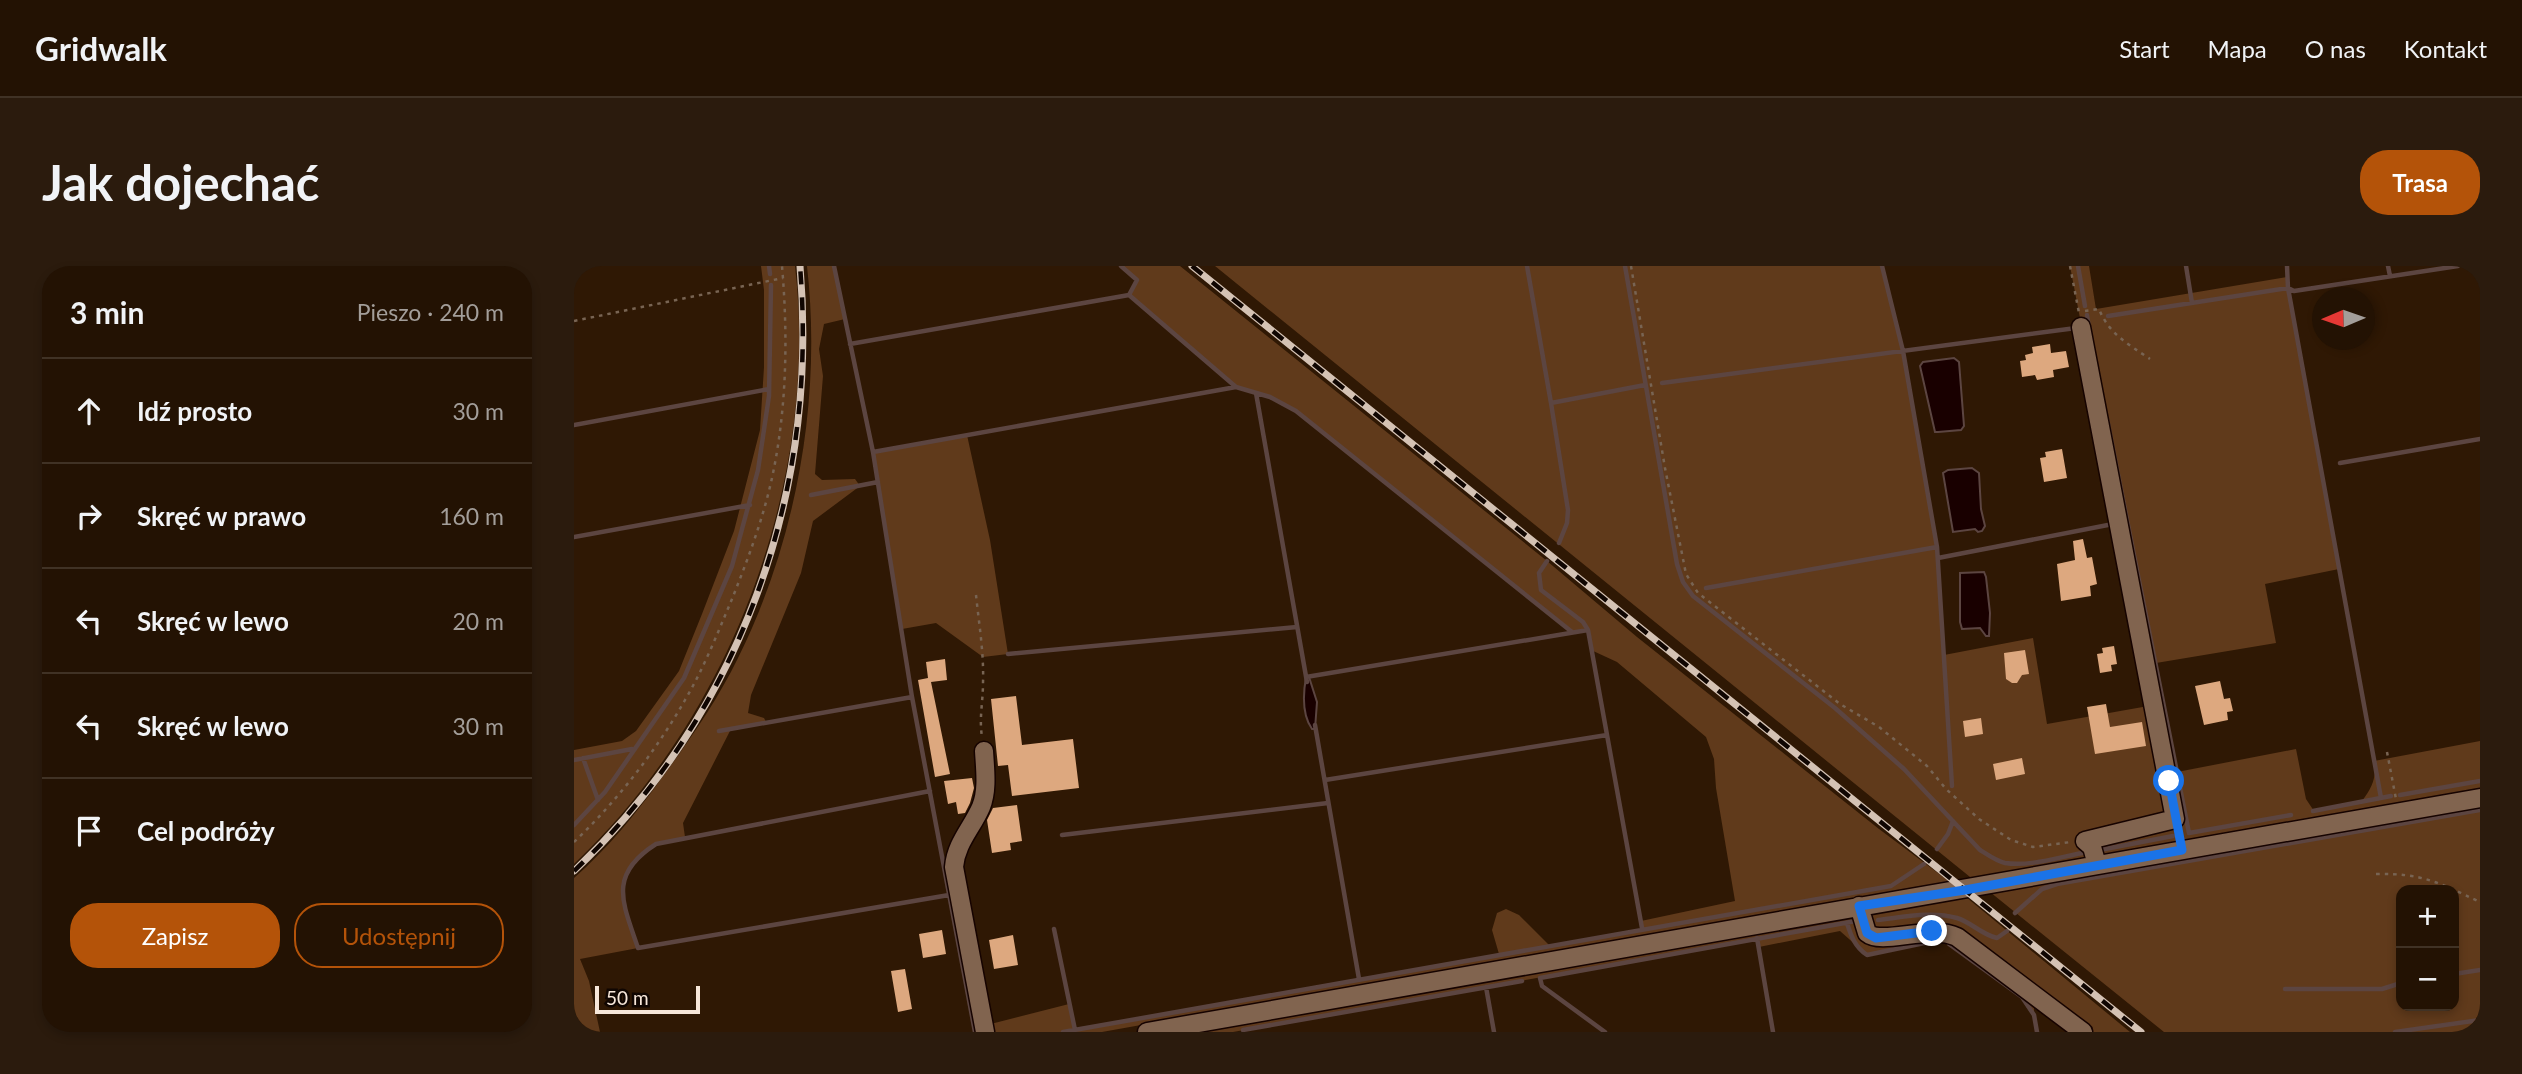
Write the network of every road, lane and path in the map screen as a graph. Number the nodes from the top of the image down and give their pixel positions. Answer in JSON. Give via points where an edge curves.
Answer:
{"nodes":[{"id":1,"x":782,"y":266,"type":"edge"},
{"id":2,"x":1631,"y":266,"type":"edge"},
{"id":3,"x":2070,"y":266,"type":"edge"},
{"id":4,"x":783,"y":278,"type":"junction"},
{"id":5,"x":2080,"y":319,"type":"junction"},
{"id":6,"x":574,"y":321,"type":"edge"},
{"id":7,"x":2150,"y":359,"type":"dead end"},
{"id":8,"x":976,"y":595,"type":"dead end"},
{"id":9,"x":984,"y":751,"type":"joint"},
{"id":10,"x":2387,"y":752,"type":"dead end"},
{"id":11,"x":2480,"y":798,"type":"edge"},
{"id":12,"x":2399,"y":812,"type":"junction"},
{"id":13,"x":2175,"y":819,"type":"junction"},
{"id":14,"x":2085,"y":841,"type":"junction"},
{"id":15,"x":574,"y":842,"type":"edge"},
{"id":16,"x":2182,"y":850,"type":"junction"},
{"id":17,"x":2097,"y":865,"type":"junction"},
{"id":18,"x":2376,"y":874,"type":"dead end"},
{"id":19,"x":2480,"y":902,"type":"edge"},
{"id":20,"x":1859,"y":906,"type":"junction"},
{"id":21,"x":1235,"y":1024,"type":"edge"},
{"id":22,"x":985,"y":1032,"type":"edge"},
{"id":23,"x":1147,"y":1032,"type":"edge"},
{"id":24,"x":2083,"y":1032,"type":"edge"}],
"edges":[{"from":1,"to":4,"type":"path"},
{"from":2,"to":14,"type":"path","via":[[1686,574],[1698,593],[1840,704],[1880,727],[1979,819],[2011,840],[2033,847]]},
{"from":3,"to":5,"type":"path"},
{"from":4,"to":6,"type":"path"},
{"from":4,"to":15,"type":"path","via":[[786,351],[779,435],[772,478],[749,556],[686,699],[642,766]]},
{"from":5,"to":7,"type":"path","via":[[2099,309],[2113,333]]},
{"from":5,"to":13,"type":"street"},
{"from":8,"to":9,"type":"path","via":[[983,657],[980,719]]},
{"from":9,"to":22,"type":"street","via":[[981,806],[955,855],[954,867]]},
{"from":10,"to":12,"type":"path"},
{"from":11,"to":12,"type":"street"},
{"from":12,"to":16,"type":"street"},
{"from":13,"to":14,"type":"street"},
{"from":13,"to":16,"type":"street"},
{"from":14,"to":17,"type":"street","via":[[2092,847]]},
{"from":16,"to":17,"type":"street"},
{"from":17,"to":20,"type":"street"},
{"from":18,"to":19,"type":"path","via":[[2436,880]]},
{"from":20,"to":21,"type":"street"},
{"from":20,"to":24,"type":"street","via":[[1867,933],[1876,938],[1932,931],[1957,937]]},
{"from":21,"to":23,"type":"street"}]}
